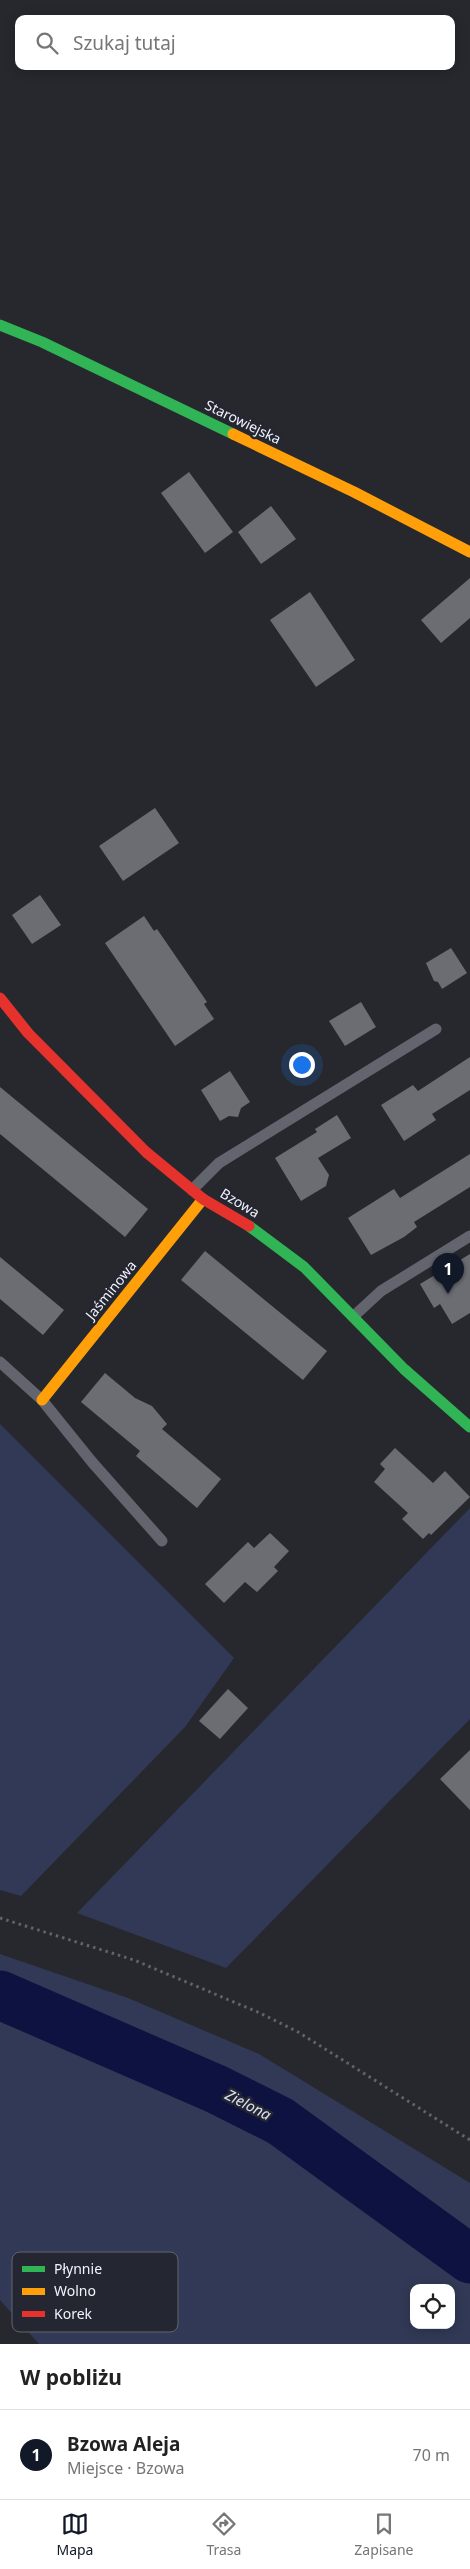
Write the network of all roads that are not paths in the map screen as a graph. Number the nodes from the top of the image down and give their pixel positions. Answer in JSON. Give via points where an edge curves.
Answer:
{"nodes":[{"id":1,"x":0,"y":325,"type":"edge"},
{"id":2,"x":470,"y":552,"type":"edge"},
{"id":3,"x":0,"y":998,"type":"edge"},
{"id":4,"x":436,"y":1029,"type":"dead end"},
{"id":5,"x":192,"y":1190,"type":"junction"},
{"id":6,"x":204,"y":1199,"type":"junction"},
{"id":7,"x":470,"y":1236,"type":"edge"},
{"id":8,"x":354,"y":1316,"type":"junction"},
{"id":9,"x":0,"y":1362,"type":"edge"},
{"id":10,"x":42,"y":1400,"type":"junction"},
{"id":11,"x":470,"y":1428,"type":"edge"},
{"id":12,"x":162,"y":1541,"type":"dead end"}],
"edges":[{"from":1,"to":2,"type":"street","name":"Starowiejska","via":[[42,342],[354,492]]},
{"from":3,"to":5,"type":"street","name":"Bzowa","via":[[28,1033],[107,1115]]},
{"from":4,"to":5,"type":"lane","via":[[219,1163]]},
{"from":5,"to":6,"type":"street","name":"Bzowa"},
{"from":6,"to":8,"type":"street","name":"Bzowa","via":[[256,1230],[304,1267]]},
{"from":6,"to":10,"type":"street","name":"Jaśminowa"},
{"from":7,"to":8,"type":"lane","via":[[381,1291]]},
{"from":8,"to":11,"type":"street","name":"Bzowa","via":[[404,1370]]},
{"from":9,"to":10,"type":"lane"},
{"from":10,"to":12,"type":"lane"}]}
